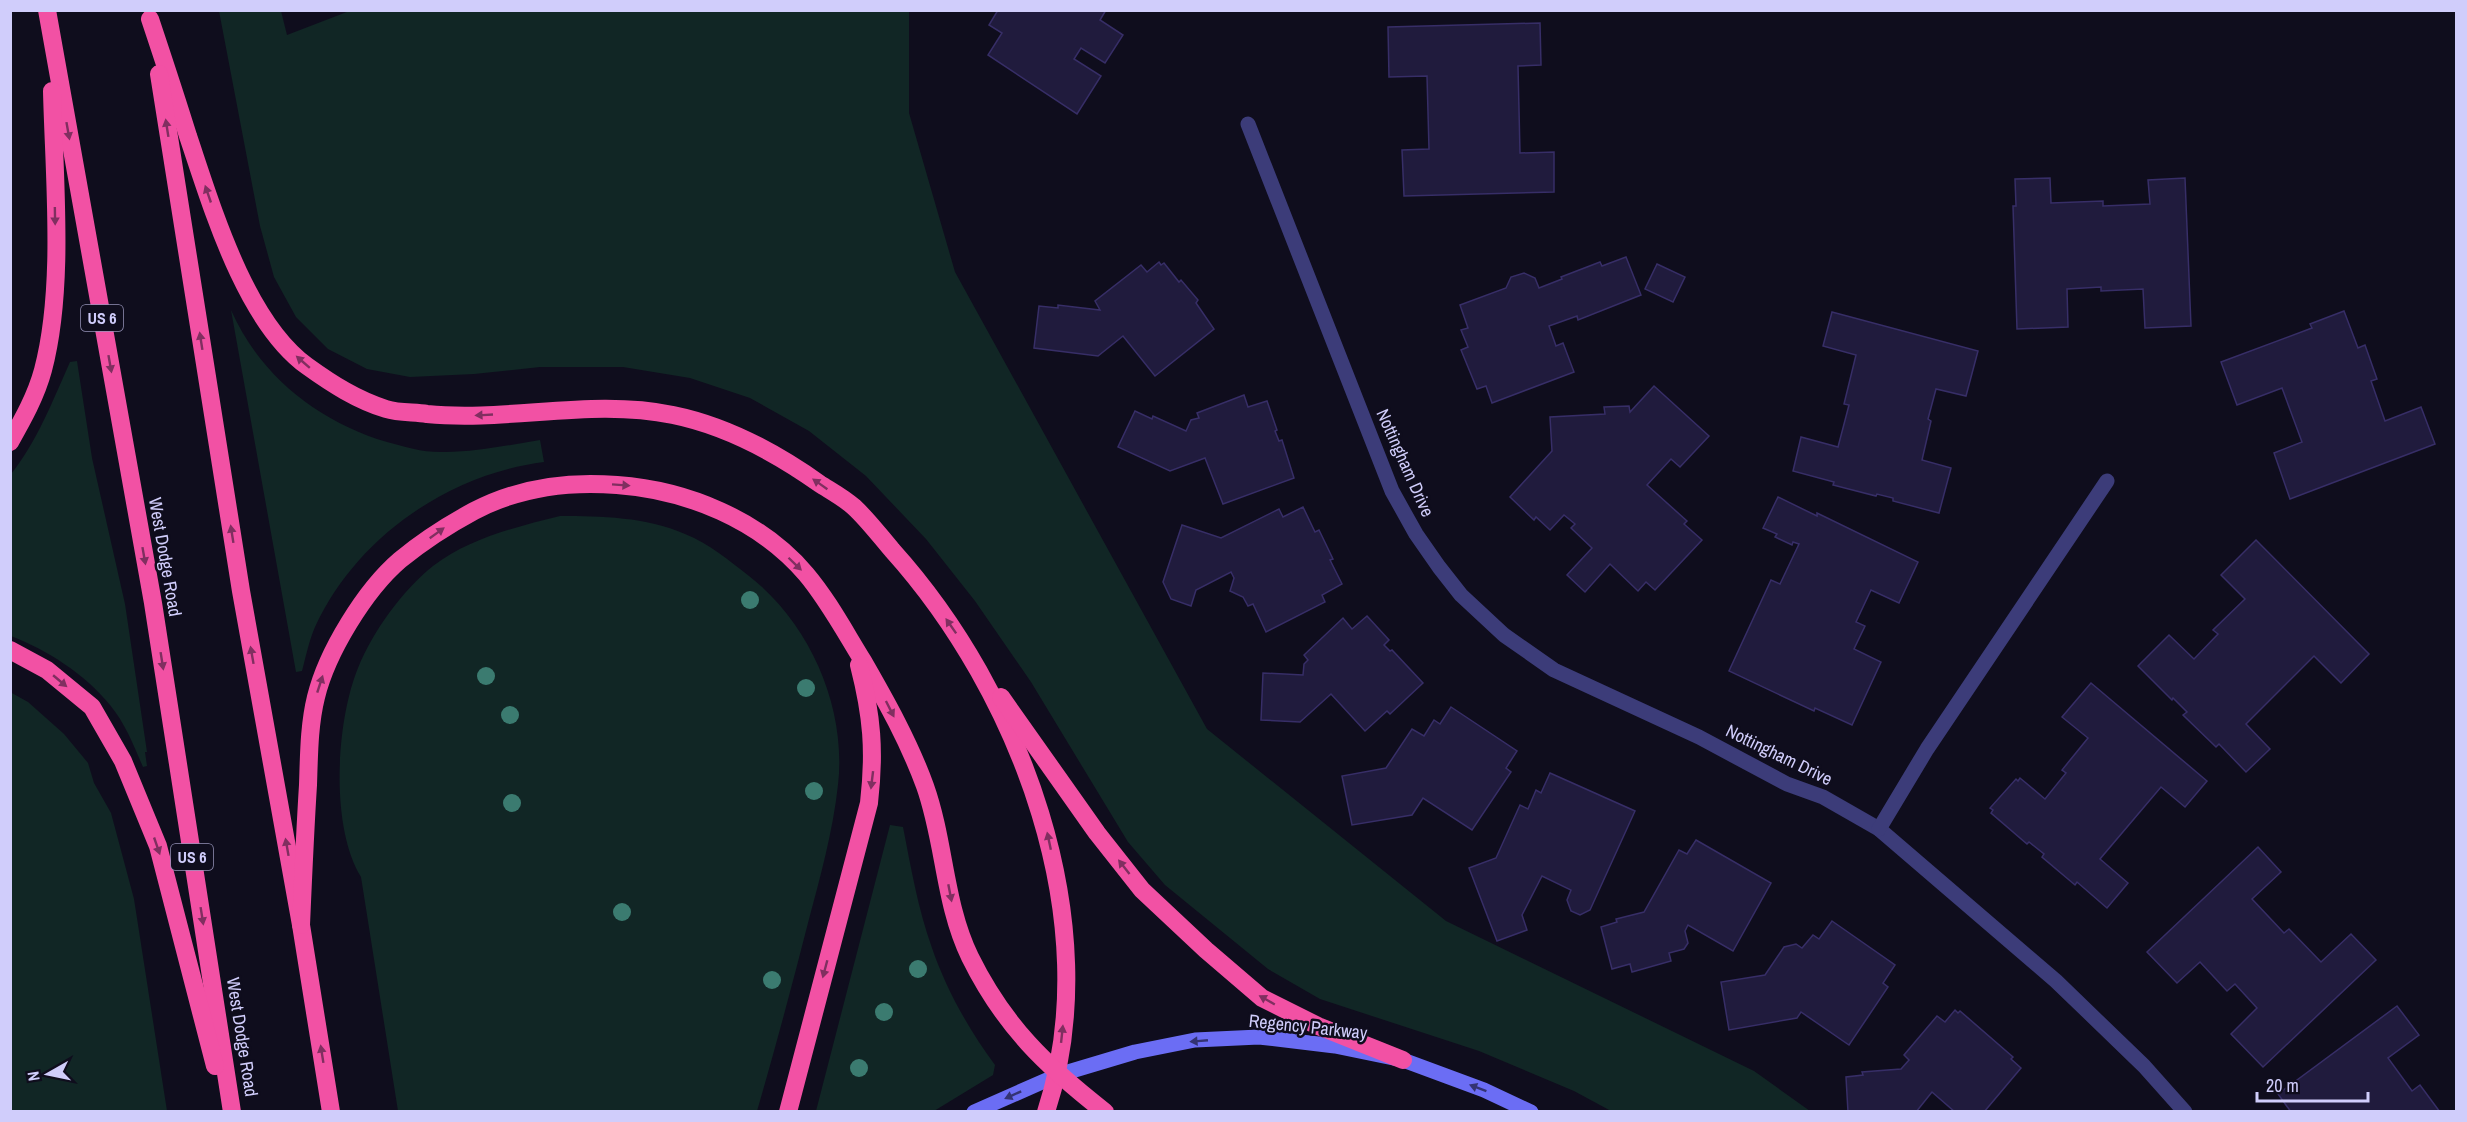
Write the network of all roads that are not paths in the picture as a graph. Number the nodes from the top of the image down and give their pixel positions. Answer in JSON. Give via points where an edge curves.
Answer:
{"nodes":[{"id":1,"x":47,"y":10,"type":"edge"},
{"id":2,"x":149,"y":15,"type":"edge"},
{"id":3,"x":51,"y":32,"type":"junction"},
{"id":4,"x":1248,"y":124,"type":"dead end"},
{"id":5,"x":10,"y":442,"type":"edge"},
{"id":6,"x":2107,"y":481,"type":"dead end"},
{"id":7,"x":840,"y":622,"type":"junction"},
{"id":8,"x":10,"y":650,"type":"edge"},
{"id":9,"x":969,"y":652,"type":"junction"},
{"id":10,"x":1879,"y":829,"type":"junction"},
{"id":11,"x":301,"y":925,"type":"junction"},
{"id":12,"x":1403,"y":1060,"type":"junction"},
{"id":13,"x":1058,"y":1075,"type":"junction"},
{"id":14,"x":226,"y":1112,"type":"edge"},
{"id":15,"x":232,"y":1112,"type":"edge"},
{"id":16,"x":331,"y":1112,"type":"edge"},
{"id":17,"x":788,"y":1112,"type":"edge"},
{"id":18,"x":974,"y":1112,"type":"edge"},
{"id":19,"x":1046,"y":1112,"type":"edge"},
{"id":20,"x":1105,"y":1112,"type":"edge"},
{"id":21,"x":1531,"y":1112,"type":"edge"},
{"id":22,"x":2185,"y":1112,"type":"edge"}],
"edges":[{"from":1,"to":3,"type":"highway","name":"West Dodge Road","number":"US 6"},
{"from":9,"to":2,"type":"highway","one_way":true,"via":[[916,577],[854,507],[785,459],[727,430],[671,414],[609,408],[453,417],[389,410],[343,391],[302,362],[270,329],[245,284],[210,203]]},
{"from":11,"to":2,"type":"highway","one_way":true,"via":[[241,591]]},
{"from":3,"to":5,"type":"highway","one_way":true,"via":[[55,237],[50,338],[38,383]]},
{"from":3,"to":15,"type":"highway","name":"West Dodge Road","number":"US 6","one_way":true,"via":[[153,603]]},
{"from":4,"to":10,"type":"street","name":"Nottingham Drive","via":[[1392,491],[1416,534],[1461,595],[1504,635],[1554,670],[1699,737],[1788,784],[1823,797]]},
{"from":6,"to":10,"type":"street","via":[[1927,748]]},
{"from":11,"to":7,"type":"highway","one_way":true,"via":[[310,742],[316,699],[329,656],[365,600],[398,562],[447,526],[486,505],[539,488],[585,482],[640,486],[693,500],[731,516],[774,544],[806,574]]},
{"from":7,"to":13,"type":"highway","one_way":true,"via":[[891,708],[926,788],[954,913],[969,954],[1016,1031]]},
{"from":7,"to":17,"type":"highway","one_way":true,"via":[[859,665],[870,714],[874,763],[869,803]]},
{"from":8,"to":14,"type":"highway","one_way":true,"via":[[47,670],[92,707],[123,762],[158,846]]},
{"from":12,"to":9,"type":"highway","one_way":true,"via":[[1318,1026],[1262,998],[1206,951],[1142,890]]},
{"from":13,"to":9,"type":"highway","one_way":true,"via":[[1066,1002],[1063,919],[1048,834],[1019,753]]},
{"from":10,"to":22,"type":"street","name":"Nottingham Drive","via":[[2056,981],[2144,1066]]},
{"from":16,"to":11,"type":"highway","one_way":true},
{"from":12,"to":13,"type":"main road","name":"Regency Parkway","one_way":true,"via":[[1335,1046],[1248,1038],[1195,1040],[1135,1052]]},
{"from":21,"to":12,"type":"main road","name":"Regency Parkway","one_way":true},
{"from":13,"to":18,"type":"main road","name":"Regency Parkway","one_way":true},
{"from":13,"to":19,"type":"highway"},
{"from":13,"to":20,"type":"highway"}]}
